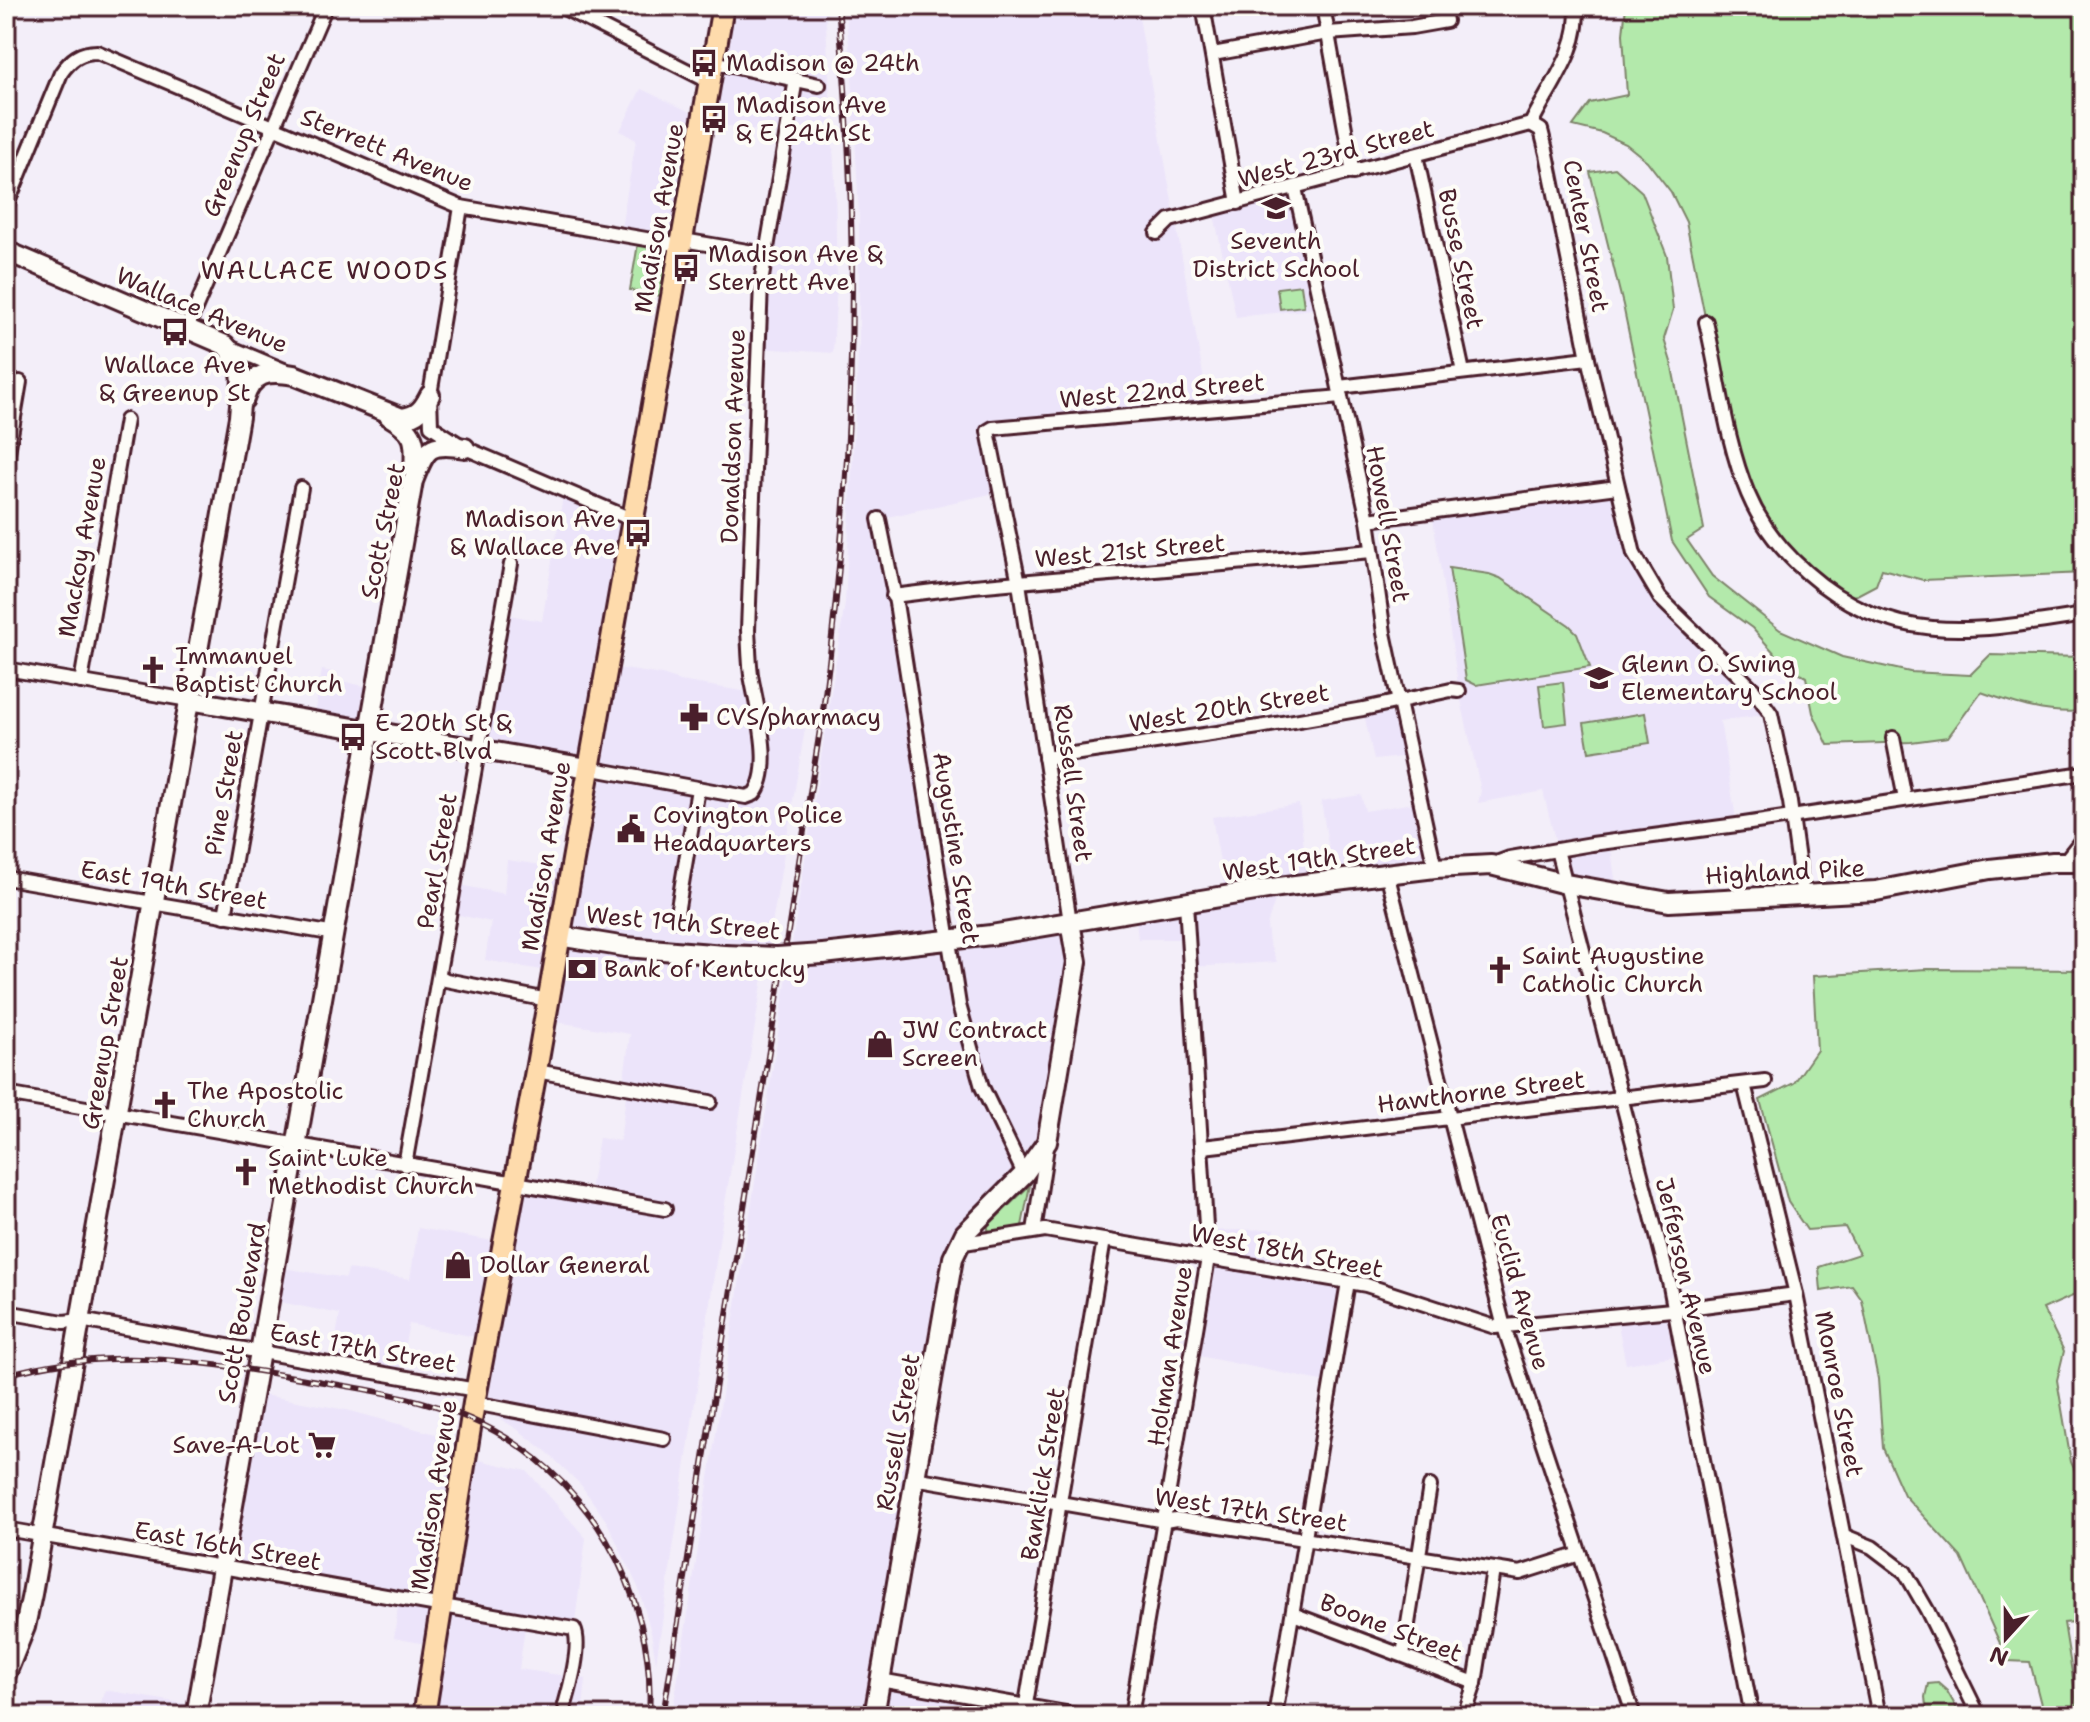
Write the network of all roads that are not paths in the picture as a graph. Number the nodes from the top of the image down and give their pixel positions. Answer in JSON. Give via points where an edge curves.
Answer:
{"nodes":[{"id":1,"x":326,"y":6,"type":"edge"},
{"id":2,"x":560,"y":6,"type":"edge"},
{"id":3,"x":723,"y":6,"type":"edge"},
{"id":4,"x":1203,"y":6,"type":"edge"},
{"id":5,"x":1323,"y":6,"type":"edge"},
{"id":6,"x":1443,"y":6,"type":"edge"},
{"id":7,"x":1576,"y":6,"type":"edge"},
{"id":8,"x":1328,"y":33,"type":"junction"},
{"id":9,"x":1213,"y":54,"type":"junction"},
{"id":10,"x":712,"y":72,"type":"junction"},
{"id":11,"x":796,"y":79,"type":"junction"},
{"id":12,"x":819,"y":85,"type":"dead end"},
{"id":13,"x":1531,"y":124,"type":"junction"},
{"id":14,"x":274,"y":127,"type":"junction"},
{"id":15,"x":1416,"y":155,"type":"junction"},
{"id":16,"x":1353,"y":173,"type":"junction"},
{"id":17,"x":1295,"y":188,"type":"junction"},
{"id":18,"x":1238,"y":203,"type":"junction"},
{"id":19,"x":6,"y":207,"type":"edge"},
{"id":20,"x":461,"y":207,"type":"junction"},
{"id":21,"x":1157,"y":233,"type":"dead end"},
{"id":22,"x":681,"y":245,"type":"junction"},
{"id":23,"x":6,"y":251,"type":"edge"},
{"id":24,"x":765,"y":254,"type":"junction"},
{"id":25,"x":1706,"y":322,"type":"dead end"},
{"id":26,"x":187,"y":328,"type":"junction"},
{"id":27,"x":225,"y":345,"type":"junction"},
{"id":28,"x":1588,"y":358,"type":"junction"},
{"id":29,"x":1463,"y":372,"type":"junction"},
{"id":30,"x":294,"y":375,"type":"junction"},
{"id":31,"x":20,"y":382,"type":"dead end"},
{"id":32,"x":1340,"y":392,"type":"junction"},
{"id":33,"x":430,"y":395,"type":"junction"},
{"id":34,"x":381,"y":411,"type":"junction"},
{"id":35,"x":239,"y":417,"type":"junction"},
{"id":36,"x":126,"y":420,"type":"dead end"},
{"id":37,"x":988,"y":431,"type":"joint"},
{"id":38,"x":465,"y":448,"type":"junction"},
{"id":39,"x":6,"y":464,"type":"edge"},
{"id":40,"x":413,"y":481,"type":"junction"},
{"id":41,"x":1617,"y":487,"type":"junction"},
{"id":42,"x":301,"y":488,"type":"dead end"},
{"id":43,"x":631,"y":519,"type":"junction"},
{"id":44,"x":879,"y":519,"type":"dead end"},
{"id":45,"x":1368,"y":520,"type":"junction"},
{"id":46,"x":1372,"y":551,"type":"junction"},
{"id":47,"x":511,"y":564,"type":"dead end"},
{"id":48,"x":1019,"y":583,"type":"junction"},
{"id":49,"x":893,"y":596,"type":"junction"},
{"id":50,"x":2084,"y":615,"type":"edge"},
{"id":51,"x":6,"y":669,"type":"edge"},
{"id":52,"x":81,"y":682,"type":"junction"},
{"id":53,"x":1459,"y":691,"type":"dead end"},
{"id":54,"x":189,"y":700,"type":"junction"},
{"id":55,"x":1399,"y":702,"type":"junction"},
{"id":56,"x":260,"y":711,"type":"junction"},
{"id":57,"x":370,"y":730,"type":"junction"},
{"id":58,"x":1893,"y":738,"type":"dead end"},
{"id":59,"x":480,"y":749,"type":"junction"},
{"id":60,"x":1045,"y":758,"type":"junction"},
{"id":61,"x":588,"y":768,"type":"junction"},
{"id":62,"x":2084,"y":773,"type":"edge"},
{"id":63,"x":698,"y":789,"type":"junction"},
{"id":64,"x":1905,"y":799,"type":"junction"},
{"id":65,"x":1792,"y":817,"type":"junction"},
{"id":66,"x":2084,"y":837,"type":"edge"},
{"id":67,"x":1557,"y":850,"type":"junction"},
{"id":68,"x":2075,"y":862,"type":"edge"},
{"id":69,"x":1491,"y":865,"type":"junction"},
{"id":70,"x":1435,"y":868,"type":"junction"},
{"id":71,"x":1387,"y":873,"type":"junction"},
{"id":72,"x":6,"y":878,"type":"edge"},
{"id":73,"x":1566,"y":884,"type":"junction"},
{"id":74,"x":1803,"y":896,"type":"junction"},
{"id":75,"x":1186,"y":903,"type":"junction"},
{"id":76,"x":154,"y":904,"type":"junction"},
{"id":77,"x":225,"y":916,"type":"junction"},
{"id":78,"x":676,"y":919,"type":"dead end"},
{"id":79,"x":1070,"y":922,"type":"junction"},
{"id":80,"x":335,"y":934,"type":"junction"},
{"id":81,"x":559,"y":936,"type":"junction"},
{"id":82,"x":948,"y":939,"type":"junction"},
{"id":83,"x":439,"y":976,"type":"junction"},
{"id":84,"x":548,"y":1000,"type":"junction"},
{"id":85,"x":536,"y":1071,"type":"junction"},
{"id":86,"x":1765,"y":1081,"type":"dead end"},
{"id":87,"x":1744,"y":1084,"type":"junction"},
{"id":88,"x":6,"y":1094,"type":"edge"},
{"id":89,"x":1622,"y":1098,"type":"junction"},
{"id":90,"x":710,"y":1102,"type":"dead end"},
{"id":91,"x":117,"y":1113,"type":"junction"},
{"id":92,"x":1448,"y":1118,"type":"junction"},
{"id":93,"x":1047,"y":1142,"type":"junction"},
{"id":94,"x":297,"y":1145,"type":"junction"},
{"id":95,"x":1203,"y":1147,"type":"junction"},
{"id":96,"x":405,"y":1165,"type":"junction"},
{"id":97,"x":1024,"y":1174,"type":"junction"},
{"id":98,"x":516,"y":1183,"type":"junction"},
{"id":99,"x":665,"y":1209,"type":"dead end"},
{"id":100,"x":1034,"y":1231,"type":"junction"},
{"id":101,"x":1104,"y":1240,"type":"junction"},
{"id":102,"x":958,"y":1244,"type":"junction"},
{"id":103,"x":1208,"y":1258,"type":"junction"},
{"id":104,"x":1348,"y":1282,"type":"junction"},
{"id":105,"x":1796,"y":1294,"type":"junction"},
{"id":106,"x":1672,"y":1310,"type":"junction"},
{"id":107,"x":6,"y":1312,"type":"edge"},
{"id":108,"x":80,"y":1320,"type":"junction"},
{"id":109,"x":1504,"y":1327,"type":"junction"},
{"id":110,"x":260,"y":1352,"type":"junction"},
{"id":111,"x":475,"y":1397,"type":"junction"},
{"id":112,"x":664,"y":1439,"type":"dead end"},
{"id":113,"x":914,"y":1478,"type":"junction"},
{"id":114,"x":1430,"y":1486,"type":"dead end"},
{"id":115,"x":1061,"y":1503,"type":"junction"},
{"id":116,"x":1165,"y":1521,"type":"junction"},
{"id":117,"x":6,"y":1529,"type":"edge"},
{"id":118,"x":42,"y":1536,"type":"junction"},
{"id":119,"x":1845,"y":1536,"type":"junction"},
{"id":120,"x":1305,"y":1538,"type":"junction"},
{"id":121,"x":1580,"y":1554,"type":"junction"},
{"id":122,"x":1420,"y":1557,"type":"junction"},
{"id":123,"x":222,"y":1567,"type":"junction"},
{"id":124,"x":1493,"y":1570,"type":"junction"},
{"id":125,"x":443,"y":1606,"type":"junction"},
{"id":126,"x":1293,"y":1614,"type":"junction"},
{"id":127,"x":1403,"y":1655,"type":"junction"},
{"id":128,"x":6,"y":1674,"type":"edge"},
{"id":129,"x":880,"y":1680,"type":"junction"},
{"id":130,"x":1475,"y":1683,"type":"junction"},
{"id":131,"x":565,"y":1705,"type":"dead end"},
{"id":132,"x":1025,"y":1711,"type":"edge"},
{"id":133,"x":196,"y":1716,"type":"edge"},
{"id":134,"x":424,"y":1716,"type":"edge"},
{"id":135,"x":874,"y":1716,"type":"edge"},
{"id":136,"x":1083,"y":1716,"type":"edge"},
{"id":137,"x":1131,"y":1716,"type":"edge"},
{"id":138,"x":1275,"y":1716,"type":"edge"},
{"id":139,"x":1464,"y":1716,"type":"edge"},
{"id":140,"x":1634,"y":1716,"type":"edge"},
{"id":141,"x":1752,"y":1716,"type":"edge"},
{"id":142,"x":1879,"y":1716,"type":"edge"},
{"id":143,"x":1979,"y":1716,"type":"edge"}],
"edges":[{"from":1,"to":14,"type":"street","name":"Greenup Street"},
{"from":2,"to":10,"type":"street"},
{"from":3,"to":10,"type":"main road","name":"Madison Avenue"},
{"from":4,"to":9,"type":"street"},
{"from":5,"to":8,"type":"street"},
{"from":6,"to":8,"type":"street","via":[[1446,21]]},
{"from":7,"to":13,"type":"street","via":[[1570,47]]},
{"from":8,"to":9,"type":"street"},
{"from":8,"to":16,"type":"street"},
{"from":9,"to":18,"type":"street"},
{"from":10,"to":11,"type":"street"},
{"from":10,"to":22,"type":"main road","name":"Madison Avenue"},
{"from":11,"to":12,"type":"street"},
{"from":11,"to":24,"type":"street","name":"Donaldson Avenue"},
{"from":13,"to":15,"type":"street","name":"West 23rd Street"},
{"from":13,"to":28,"type":"street","name":"Center Street","via":[[1541,130],[1547,154]]},
{"from":14,"to":19,"type":"street","name":"Sterrett Avenue","via":[[105,54],[80,54],[61,73]]},
{"from":14,"to":20,"type":"street","name":"Sterrett Avenue"},
{"from":14,"to":26,"type":"street","name":"Greenup Street"},
{"from":15,"to":16,"type":"street","name":"West 23rd Street"},
{"from":15,"to":29,"type":"street","name":"Busse Street"},
{"from":16,"to":17,"type":"street","name":"West 23rd Street"},
{"from":17,"to":18,"type":"street","name":"West 23rd Street"},
{"from":17,"to":32,"type":"street","name":"Howell Street"},
{"from":18,"to":21,"type":"street","name":"West 23rd Street","via":[[1170,220]]},
{"from":20,"to":22,"type":"street","name":"Sterrett Avenue"},
{"from":20,"to":33,"type":"street"},
{"from":22,"to":24,"type":"street","name":"Sterrett Avenue","via":[[689,241]]},
{"from":22,"to":43,"type":"main road","name":"Madison Avenue"},
{"from":23,"to":26,"type":"street","name":"Wallace Avenue"},
{"from":24,"to":63,"type":"street","name":"Donaldson Avenue","via":[[748,630],[762,781],[746,797]]},
{"from":25,"to":50,"type":"street","via":[[1748,495],[1775,541],[1819,583],[1864,610],[1919,627],[1973,630]]},
{"from":26,"to":27,"type":"street","name":"Wallace Avenue"},
{"from":27,"to":30,"type":"street","name":"Wallace Avenue"},
{"from":27,"to":35,"type":"street","via":[[242,368]]},
{"from":28,"to":29,"type":"street","name":"West 22nd Street"},
{"from":28,"to":41,"type":"street","name":"Center Street"},
{"from":29,"to":32,"type":"street","name":"West 22nd Street"},
{"from":30,"to":34,"type":"street","name":"Wallace Avenue"},
{"from":30,"to":35,"type":"street","via":[[276,371],[255,378]]},
{"from":31,"to":39,"type":"street"},
{"from":32,"to":37,"type":"street","name":"West 22nd Street"},
{"from":32,"to":45,"type":"street","name":"Howell Street"},
{"from":33,"to":34,"type":"street","name":"Wallace Avenue","via":[[422,411],[412,416]]},
{"from":33,"to":38,"type":"street","via":[[431,426]]},
{"from":34,"to":40,"type":"street","name":"Wallace Avenue","via":[[409,429],[415,454]]},
{"from":35,"to":54,"type":"street","name":"Greenup Street"},
{"from":36,"to":52,"type":"street","name":"Mackoy Avenue"},
{"from":37,"to":48,"type":"street","name":"Russell Street"},
{"from":38,"to":40,"type":"street","name":"Scott Street","via":[[430,448]]},
{"from":38,"to":43,"type":"street"},
{"from":40,"to":57,"type":"street","name":"Scott Street"},
{"from":41,"to":45,"type":"street"},
{"from":41,"to":65,"type":"street","name":"Center Street","via":[[1634,554],[1648,582],[1765,703]]},
{"from":42,"to":56,"type":"street","name":"Pine Street"},
{"from":43,"to":61,"type":"main road","name":"Madison Avenue"},
{"from":44,"to":49,"type":"street","name":"Augustine Street"},
{"from":45,"to":46,"type":"street","name":"Howell Street"},
{"from":46,"to":48,"type":"street","name":"West 21st Street"},
{"from":46,"to":55,"type":"street","name":"Howell Street"},
{"from":47,"to":59,"type":"street","name":"Pearl Street"},
{"from":48,"to":49,"type":"street","name":"West 21st Street"},
{"from":48,"to":60,"type":"street","name":"Russell Street"},
{"from":49,"to":82,"type":"street","name":"Augustine Street"},
{"from":51,"to":52,"type":"street"},
{"from":52,"to":54,"type":"street"},
{"from":53,"to":55,"type":"street","name":"West 20th Street"},
{"from":54,"to":56,"type":"street"},
{"from":54,"to":76,"type":"street","name":"Greenup Street"},
{"from":55,"to":60,"type":"street","name":"West 20th Street"},
{"from":55,"to":70,"type":"street","name":"Howell Street"},
{"from":56,"to":57,"type":"street"},
{"from":56,"to":77,"type":"street","name":"Pine Street"},
{"from":57,"to":59,"type":"street"},
{"from":57,"to":80,"type":"street","name":"Scott Boulevard"},
{"from":58,"to":64,"type":"street"},
{"from":59,"to":61,"type":"street"},
{"from":59,"to":83,"type":"street","name":"Pearl Street"},
{"from":60,"to":79,"type":"street","name":"Russell Street"},
{"from":61,"to":63,"type":"street"},
{"from":61,"to":81,"type":"main road","name":"Madison Avenue"},
{"from":62,"to":64,"type":"street","name":"West 19th Street"},
{"from":63,"to":78,"type":"street"},
{"from":64,"to":65,"type":"street","name":"West 19th Street"},
{"from":65,"to":67,"type":"street","name":"West 19th Street"},
{"from":65,"to":74,"type":"street","name":"Center Street"},
{"from":66,"to":68,"type":"street"},
{"from":67,"to":69,"type":"street","name":"West 19th Street"},
{"from":67,"to":73,"type":"street","name":"Jefferson Avenue"},
{"from":68,"to":74,"type":"street","name":"Highland Pike","via":[[1990,869],[1876,891]]},
{"from":69,"to":70,"type":"street","name":"West 19th Street"},
{"from":69,"to":73,"type":"street","name":"Highland Pike"},
{"from":70,"to":71,"type":"street","name":"West 19th Street"},
{"from":71,"to":75,"type":"street","name":"West 19th Street"},
{"from":71,"to":92,"type":"street","name":"Euclid Avenue"},
{"from":72,"to":76,"type":"street","name":"East 19th Street"},
{"from":73,"to":74,"type":"street","name":"Highland Pike","via":[[1669,902]]},
{"from":73,"to":89,"type":"street","name":"Jefferson Avenue"},
{"from":75,"to":79,"type":"street","name":"West 19th Street"},
{"from":75,"to":95,"type":"street","name":"Holman Avenue"},
{"from":76,"to":77,"type":"street","name":"East 19th Street"},
{"from":76,"to":91,"type":"street","name":"Greenup Street"},
{"from":77,"to":80,"type":"street","name":"East 19th Street"},
{"from":79,"to":82,"type":"street","name":"West 19th Street"},
{"from":79,"to":93,"type":"street","name":"Russell Street","via":[[1077,962]]},
{"from":80,"to":94,"type":"street","name":"Scott Boulevard"},
{"from":81,"to":82,"type":"street","name":"West 19th Street","bridge":true,"via":[[626,947],[766,957]]},
{"from":81,"to":84,"type":"main road","name":"Madison Avenue"},
{"from":82,"to":97,"type":"street","name":"Augustine Street","via":[[959,1005],[982,1087]]},
{"from":83,"to":84,"type":"street"},
{"from":83,"to":96,"type":"street","name":"Pearl Street"},
{"from":84,"to":85,"type":"main road","name":"Madison Avenue"},
{"from":85,"to":90,"type":"street"},
{"from":85,"to":98,"type":"main road","name":"Madison Avenue"},
{"from":86,"to":87,"type":"street","name":"Hawthorne Street"},
{"from":87,"to":89,"type":"street","name":"Hawthorne Street"},
{"from":87,"to":105,"type":"street","name":"Monroe Street"},
{"from":88,"to":91,"type":"street"},
{"from":89,"to":92,"type":"street","name":"Hawthorne Street"},
{"from":89,"to":106,"type":"street","name":"Jefferson Avenue"},
{"from":91,"to":94,"type":"street"},
{"from":91,"to":108,"type":"street","name":"Greenup Street"},
{"from":92,"to":95,"type":"street","name":"Hawthorne Street"},
{"from":92,"to":109,"type":"street","name":"Euclid Avenue"},
{"from":93,"to":97,"type":"street","name":"Russell Street"},
{"from":93,"to":100,"type":"street","name":"Russell Street"},
{"from":94,"to":96,"type":"street"},
{"from":94,"to":110,"type":"street","name":"Scott Boulevard"},
{"from":95,"to":103,"type":"street","name":"Holman Avenue"},
{"from":96,"to":98,"type":"street"},
{"from":97,"to":102,"type":"street","name":"Russell Street"},
{"from":98,"to":99,"type":"street"},
{"from":98,"to":111,"type":"main road","name":"Madison Avenue"},
{"from":100,"to":101,"type":"street","name":"West 18th Street"},
{"from":100,"to":102,"type":"street","name":"West 18th Street"},
{"from":101,"to":103,"type":"street","name":"West 18th Street"},
{"from":101,"to":115,"type":"street","name":"Banklick Street"},
{"from":102,"to":113,"type":"street","name":"Russell Street"},
{"from":103,"to":104,"type":"street","name":"West 18th Street"},
{"from":103,"to":116,"type":"street","name":"Holman Avenue"},
{"from":104,"to":109,"type":"street","name":"West 18th Street"},
{"from":104,"to":120,"type":"street"},
{"from":105,"to":106,"type":"street","name":"West 18th Street"},
{"from":105,"to":119,"type":"street","name":"Monroe Street"},
{"from":106,"to":109,"type":"street","name":"West 18th Street"},
{"from":106,"to":141,"type":"street","name":"Jefferson Avenue"},
{"from":107,"to":108,"type":"street","name":"East 17th Street"},
{"from":108,"to":110,"type":"street","name":"East 17th Street"},
{"from":108,"to":118,"type":"street","name":"Greenup Street"},
{"from":109,"to":121,"type":"street","name":"Euclid Avenue"},
{"from":110,"to":111,"type":"street","name":"East 17th Street"},
{"from":110,"to":123,"type":"street","name":"Scott Boulevard"},
{"from":111,"to":112,"type":"street"},
{"from":111,"to":125,"type":"main road","name":"Madison Avenue"},
{"from":113,"to":115,"type":"street","name":"West 17th Street"},
{"from":113,"to":129,"type":"street","name":"Russell Street"},
{"from":114,"to":122,"type":"street"},
{"from":115,"to":116,"type":"street","name":"West 17th Street"},
{"from":115,"to":132,"type":"street","name":"Banklick Street"},
{"from":116,"to":120,"type":"street","name":"West 17th Street"},
{"from":116,"to":137,"type":"street","name":"Holman Avenue"},
{"from":117,"to":118,"type":"street","name":"East 16th Street"},
{"from":118,"to":123,"type":"street","name":"East 16th Street"},
{"from":118,"to":128,"type":"street","name":"Greenup Street","via":[[25,1627]]},
{"from":119,"to":142,"type":"street","name":"Monroe Street"},
{"from":119,"to":143,"type":"street","via":[[1872,1547],[1905,1572]]},
{"from":120,"to":122,"type":"street","name":"West 17th Street"},
{"from":120,"to":126,"type":"street"},
{"from":121,"to":124,"type":"street","name":"West 17th Street","via":[[1530,1572]]},
{"from":121,"to":140,"type":"street","name":"Euclid Avenue"},
{"from":122,"to":124,"type":"street","name":"West 17th Street"},
{"from":122,"to":127,"type":"street"},
{"from":123,"to":125,"type":"street","name":"East 16th Street"},
{"from":123,"to":133,"type":"street","name":"Scott Boulevard"},
{"from":124,"to":130,"type":"street"},
{"from":125,"to":131,"type":"street","name":"East 16th Street","via":[[574,1629],[578,1636]]},
{"from":125,"to":134,"type":"main road","name":"Madison Avenue"},
{"from":126,"to":127,"type":"street","name":"Boone Street"},
{"from":126,"to":138,"type":"street"},
{"from":127,"to":130,"type":"street","name":"Boone Street"},
{"from":129,"to":132,"type":"street"},
{"from":129,"to":135,"type":"street","name":"Russell Street"},
{"from":130,"to":139,"type":"street"},
{"from":132,"to":136,"type":"street"}]}
